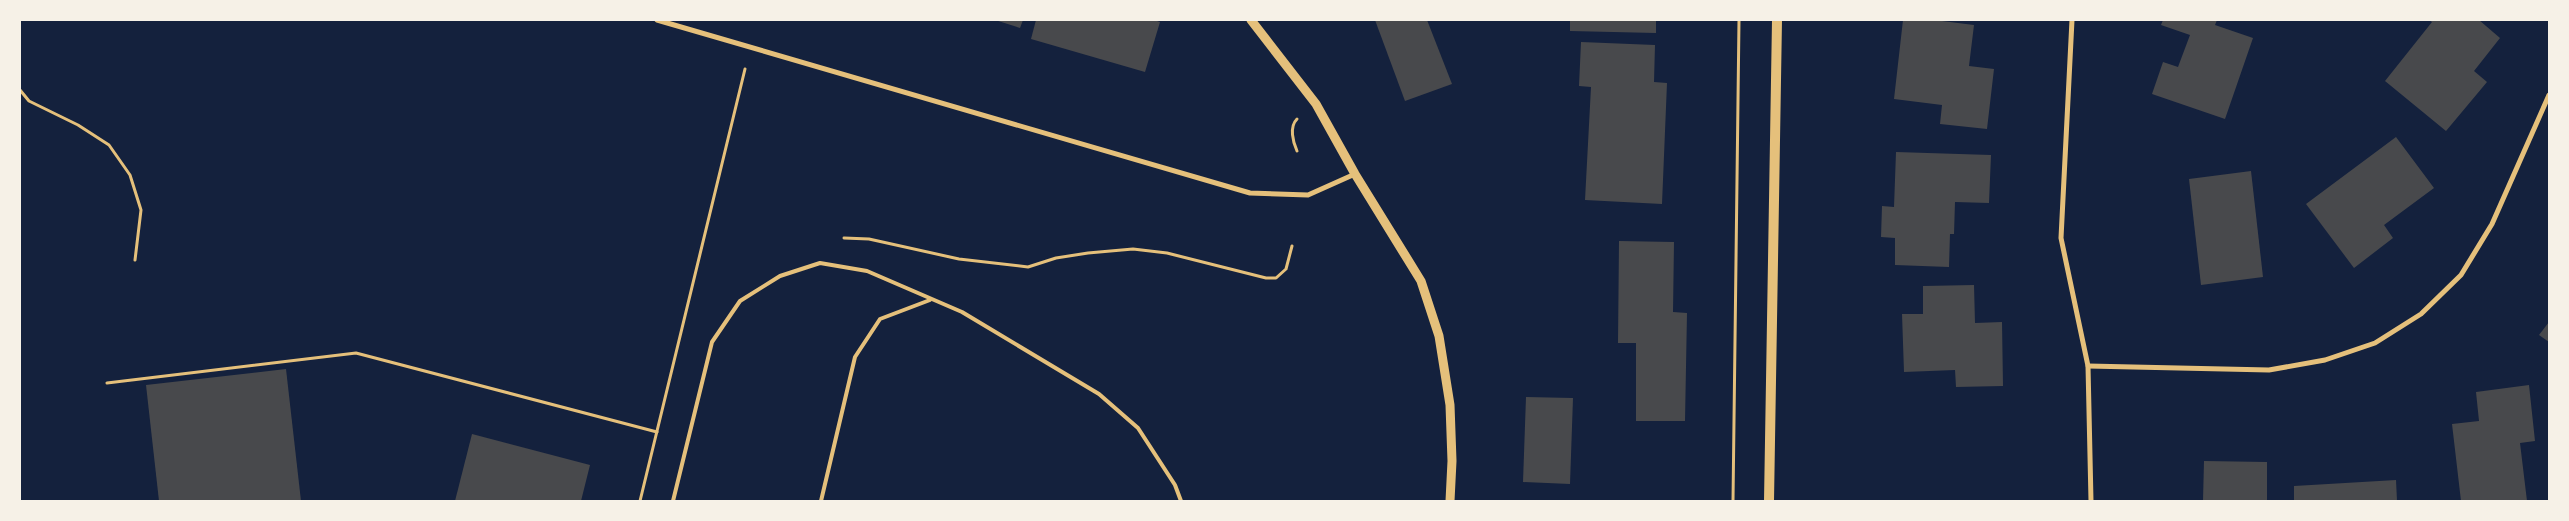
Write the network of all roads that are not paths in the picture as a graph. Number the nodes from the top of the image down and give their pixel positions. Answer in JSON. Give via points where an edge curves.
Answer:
{"nodes":[{"id":1,"x":657,"y":20,"type":"edge"},
{"id":2,"x":1251,"y":20,"type":"edge"},
{"id":3,"x":1777,"y":20,"type":"edge"},
{"id":4,"x":2072,"y":20,"type":"edge"},
{"id":5,"x":2549,"y":96,"type":"edge"},
{"id":6,"x":1355,"y":174,"type":"junction"},
{"id":7,"x":930,"y":300,"type":"junction"},
{"id":8,"x":2088,"y":366,"type":"junction"},
{"id":9,"x":673,"y":501,"type":"edge"},
{"id":10,"x":822,"y":501,"type":"edge"},
{"id":11,"x":1180,"y":501,"type":"edge"},
{"id":12,"x":1450,"y":501,"type":"edge"},
{"id":13,"x":1769,"y":501,"type":"edge"},
{"id":14,"x":2091,"y":501,"type":"edge"}],
"edges":[{"from":1,"to":6,"type":"street","via":[[1250,193],[1308,195]]},
{"from":2,"to":6,"type":"street","via":[[1316,104]]},
{"from":3,"to":13,"type":"main road"},
{"from":4,"to":8,"type":"street","via":[[2061,238]]},
{"from":5,"to":8,"type":"street","via":[[2492,224],[2461,275],[2421,314],[2374,343],[2326,360],[2269,370]]},
{"from":6,"to":12,"type":"street","via":[[1421,281],[1439,336],[1450,405]]},
{"from":7,"to":9,"type":"lane","via":[[867,270],[820,263],[780,276],[740,301],[712,342]]},
{"from":7,"to":10,"type":"lane","via":[[880,319],[855,357]]},
{"from":7,"to":11,"type":"lane","via":[[962,312],[1099,394],[1138,428],[1175,485]]},
{"from":8,"to":14,"type":"street"}]}
